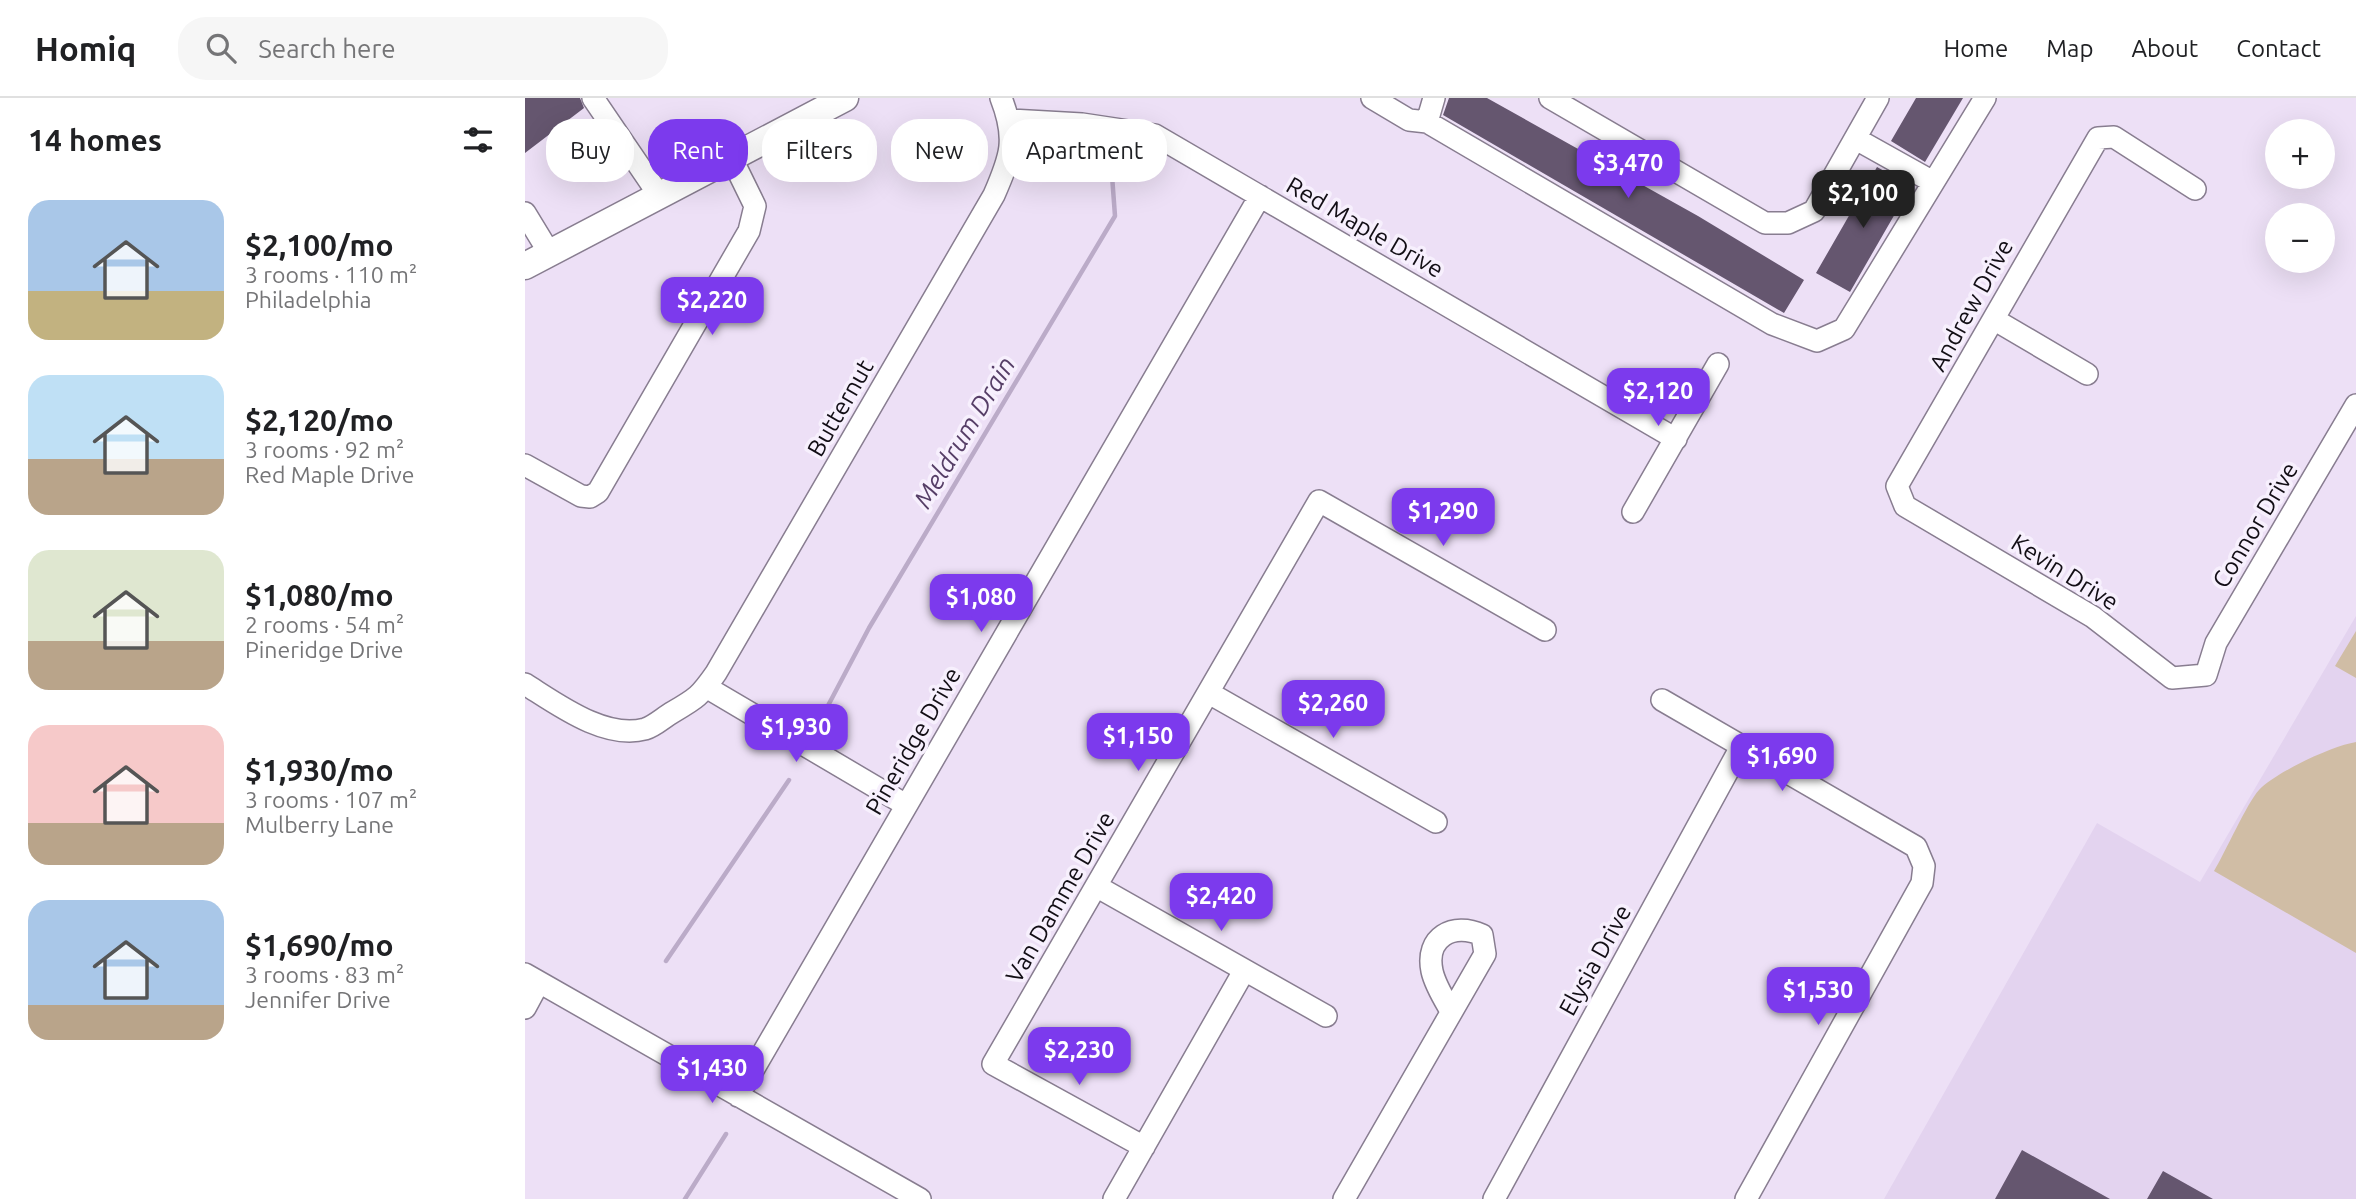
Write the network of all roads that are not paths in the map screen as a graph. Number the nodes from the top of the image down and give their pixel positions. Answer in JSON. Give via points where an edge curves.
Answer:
{"nodes":[{"id":1,"x":593,"y":98,"type":"edge"},
{"id":2,"x":845,"y":98,"type":"edge"},
{"id":3,"x":1001,"y":98,"type":"edge"},
{"id":4,"x":1372,"y":98,"type":"edge"},
{"id":5,"x":1434,"y":98,"type":"edge"},
{"id":6,"x":1878,"y":98,"type":"edge"},
{"id":7,"x":1985,"y":98,"type":"edge"},
{"id":8,"x":1553,"y":99,"type":"edge"},
{"id":9,"x":1009,"y":119,"type":"edge"},
{"id":10,"x":1427,"y":122,"type":"junction"},
{"id":11,"x":1856,"y":139,"type":"junction"},
{"id":12,"x":1167,"y":142,"type":"edge"},
{"id":13,"x":748,"y":148,"type":"edge"},
{"id":14,"x":1002,"y":176,"type":"edge"},
{"id":15,"x":684,"y":182,"type":"edge"},
{"id":16,"x":743,"y":182,"type":"edge"},
{"id":17,"x":1934,"y":182,"type":"junction"},
{"id":18,"x":2195,"y":189,"type":"dead end"},
{"id":19,"x":659,"y":195,"type":"junction"},
{"id":20,"x":1260,"y":196,"type":"junction"},
{"id":21,"x":525,"y":213,"type":"edge"},
{"id":22,"x":550,"y":254,"type":"junction"},
{"id":23,"x":525,"y":266,"type":"edge"},
{"id":24,"x":1996,"y":320,"type":"junction"},
{"id":25,"x":1719,"y":365,"type":"dead end"},
{"id":26,"x":2087,"y":374,"type":"dead end"},
{"id":27,"x":2356,"y":405,"type":"edge"},
{"id":28,"x":1676,"y":439,"type":"junction"},
{"id":29,"x":525,"y":465,"type":"edge"},
{"id":30,"x":1899,"y":498,"type":"joint"},
{"id":31,"x":1633,"y":512,"type":"dead end"},
{"id":32,"x":1545,"y":630,"type":"dead end"},
{"id":33,"x":2206,"y":675,"type":"joint"},
{"id":34,"x":525,"y":684,"type":"edge"},
{"id":35,"x":706,"y":687,"type":"junction"},
{"id":36,"x":1209,"y":693,"type":"junction"},
{"id":37,"x":1662,"y":700,"type":"dead end"},
{"id":38,"x":1742,"y":745,"type":"junction"},
{"id":39,"x":906,"y":805,"type":"junction"},
{"id":40,"x":1436,"y":822,"type":"dead end"},
{"id":41,"x":1096,"y":886,"type":"junction"},
{"id":42,"x":1244,"y":971,"type":"junction"},
{"id":43,"x":532,"y":978,"type":"edge"},
{"id":44,"x":525,"y":1008,"type":"edge"},
{"id":45,"x":1451,"y":1011,"type":"dead end"},
{"id":46,"x":1326,"y":1016,"type":"dead end"},
{"id":47,"x":738,"y":1096,"type":"junction"},
{"id":48,"x":1144,"y":1147,"type":"junction"},
{"id":49,"x":899,"y":1194,"type":"edge"},
{"id":50,"x":1114,"y":1199,"type":"edge"},
{"id":51,"x":1344,"y":1199,"type":"edge"},
{"id":52,"x":1494,"y":1199,"type":"edge"},
{"id":53,"x":1746,"y":1199,"type":"edge"}],
"edges":[{"from":1,"to":19,"type":"street"},
{"from":2,"to":13,"type":"main road"},
{"from":3,"to":9,"type":"street","name":"Butternut"},
{"from":4,"to":10,"type":"street","via":[[1409,120]]},
{"from":5,"to":10,"type":"street"},
{"from":6,"to":11,"type":"street"},
{"from":7,"to":17,"type":"street"},
{"from":8,"to":11,"type":"street","via":[[1765,223],[1788,223],[1814,211]]},
{"from":10,"to":17,"type":"street","via":[[1772,324],[1817,341],[1845,329]]},
{"from":11,"to":17,"type":"street"},
{"from":12,"to":20,"type":"street","name":"Red Maple Drive"},
{"from":14,"to":35,"type":"street","name":"Butternut"},
{"from":15,"to":19,"type":"main road"},
{"from":16,"to":29,"type":"street","via":[[755,206],[749,231],[598,492],[590,497],[575,493]]},
{"from":18,"to":24,"type":"street","name":"Andrew Drive","via":[[2115,137],[2098,138],[2004,297]]},
{"from":19,"to":22,"type":"main road"},
{"from":20,"to":28,"type":"street","name":"Red Maple Drive"},
{"from":20,"to":39,"type":"street","name":"Pineridge Drive"},
{"from":21,"to":22,"type":"street"},
{"from":22,"to":23,"type":"main road"},
{"from":24,"to":26,"type":"street"},
{"from":24,"to":30,"type":"street","name":"Andrew Drive","via":[[1896,486]]},
{"from":25,"to":28,"type":"street"},
{"from":27,"to":33,"type":"street","name":"Connor Drive","via":[[2216,643]]},
{"from":28,"to":31,"type":"street"},
{"from":30,"to":33,"type":"street","name":"Kevin Drive","via":[[1905,506],[2093,617],[2172,678]]},
{"from":32,"to":36,"type":"street","name":"Van Damme Drive","via":[[1319,501]]},
{"from":34,"to":35,"type":"street","name":"Butternut","via":[[600,726],[644,729],[697,700]]},
{"from":35,"to":39,"type":"street"},
{"from":36,"to":40,"type":"street"},
{"from":36,"to":41,"type":"street","name":"Van Damme Drive"},
{"from":37,"to":38,"type":"street"},
{"from":38,"to":52,"type":"street","name":"Elysia Drive"},
{"from":38,"to":53,"type":"street","via":[[1916,847],[1924,866],[1922,883]]},
{"from":39,"to":47,"type":"street","name":"Pineridge Drive"},
{"from":41,"to":42,"type":"street"},
{"from":41,"to":48,"type":"street","name":"Van Damme Drive","via":[[993,1064]]},
{"from":42,"to":46,"type":"street"},
{"from":42,"to":48,"type":"street"},
{"from":43,"to":44,"type":"street"},
{"from":43,"to":47,"type":"street"},
{"from":45,"to":51,"type":"street"},
{"from":47,"to":49,"type":"street"},
{"from":48,"to":50,"type":"street"}]}
